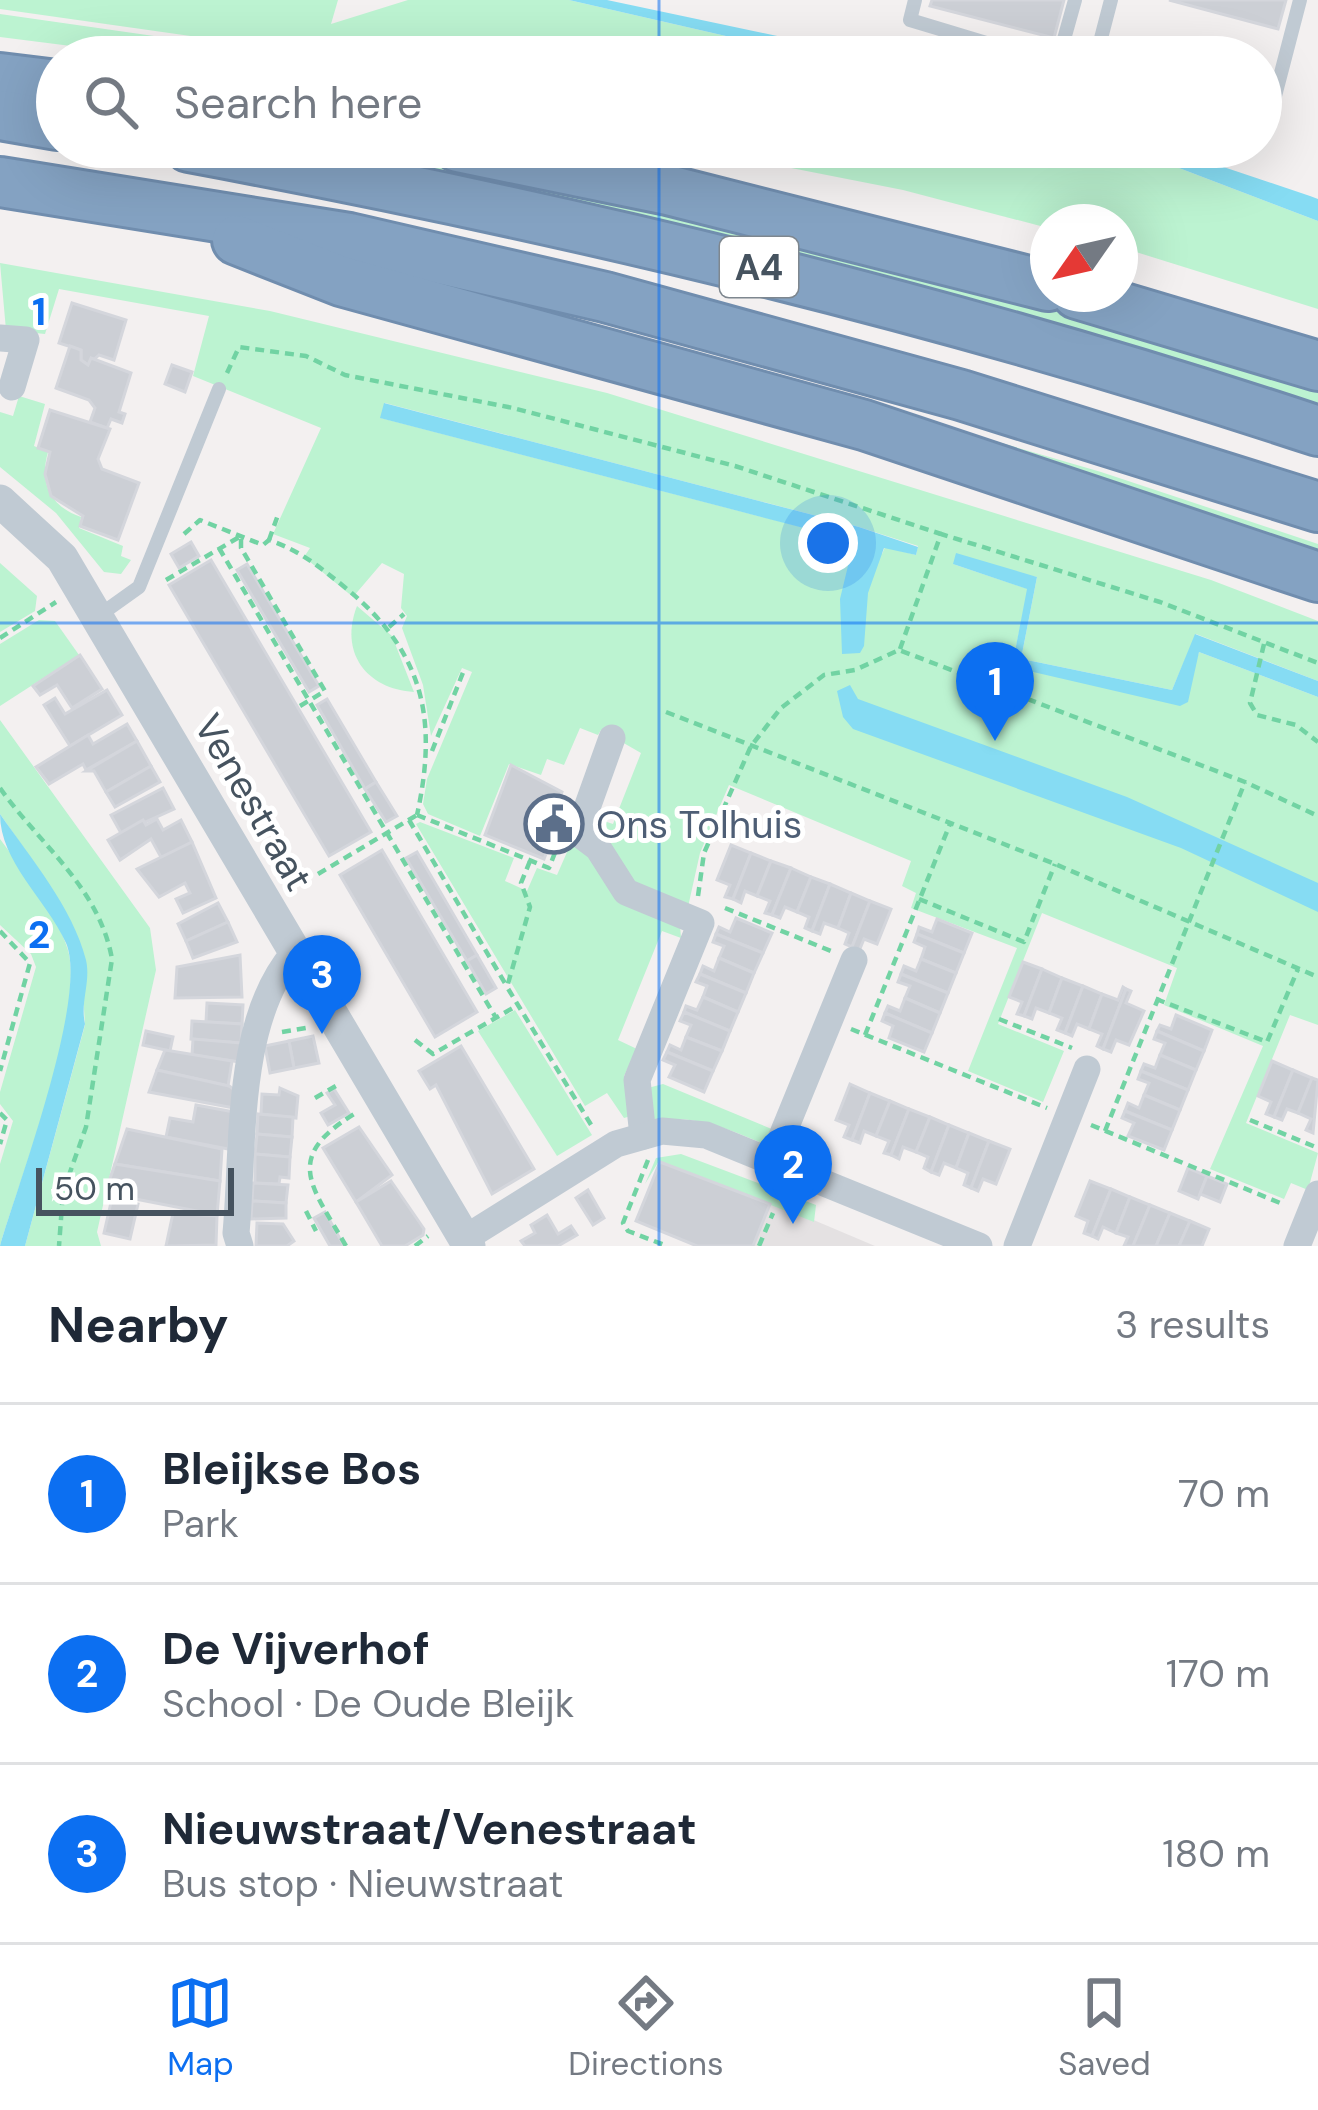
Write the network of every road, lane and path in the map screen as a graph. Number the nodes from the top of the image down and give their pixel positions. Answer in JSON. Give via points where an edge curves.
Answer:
{"nodes":[{"id":1,"x":915,"y":0,"type":"edge"},
{"id":2,"x":1075,"y":0,"type":"edge"},
{"id":3,"x":1111,"y":0,"type":"edge"},
{"id":4,"x":1300,"y":0,"type":"edge"},
{"id":5,"x":963,"y":36,"type":"edge"},
{"id":6,"x":1065,"y":36,"type":"edge"},
{"id":7,"x":1102,"y":36,"type":"edge"},
{"id":8,"x":1282,"y":68,"type":"edge"},
{"id":9,"x":0,"y":78,"type":"edge"},
{"id":10,"x":36,"y":82,"type":"edge"},
{"id":11,"x":0,"y":115,"type":"edge"},
{"id":12,"x":36,"y":121,"type":"edge"},
{"id":13,"x":297,"y":168,"type":"edge"},
{"id":14,"x":561,"y":168,"type":"edge"},
{"id":15,"x":0,"y":182,"type":"edge"},
{"id":16,"x":166,"y":211,"type":"junction"},
{"id":17,"x":1030,"y":281,"type":"edge"},
{"id":18,"x":1137,"y":312,"type":"edge"},
{"id":19,"x":0,"y":338,"type":"edge"},
{"id":20,"x":1318,"y":366,"type":"edge"},
{"id":21,"x":12,"y":387,"type":"dead end"},
{"id":22,"x":219,"y":389,"type":"joint"},
{"id":23,"x":1318,"y":431,"type":"edge"},
{"id":24,"x":0,"y":501,"type":"edge"},
{"id":25,"x":1318,"y":507,"type":"edge"},
{"id":26,"x":280,"y":512,"type":"dead end"},
{"id":27,"x":0,"y":526,"type":"edge"},
{"id":28,"x":940,"y":534,"type":"junction"},
{"id":29,"x":241,"y":536,"type":"junction"},
{"id":30,"x":268,"y":540,"type":"junction"},
{"id":31,"x":157,"y":544,"type":"junction"},
{"id":32,"x":219,"y":548,"type":"junction"},
{"id":33,"x":1318,"y":577,"type":"edge"},
{"id":34,"x":140,"y":587,"type":"junction"},
{"id":35,"x":68,"y":595,"type":"dead end"},
{"id":36,"x":404,"y":614,"type":"dead end"},
{"id":37,"x":97,"y":617,"type":"junction"},
{"id":38,"x":389,"y":626,"type":"junction"},
{"id":39,"x":0,"y":638,"type":"edge"},
{"id":40,"x":1263,"y":648,"type":"junction"},
{"id":41,"x":899,"y":650,"type":"junction"},
{"id":42,"x":1318,"y":663,"type":"edge"},
{"id":43,"x":464,"y":670,"type":"dead end"},
{"id":44,"x":309,"y":700,"type":"junction"},
{"id":45,"x":300,"y":706,"type":"dead end"},
{"id":46,"x":666,"y":712,"type":"dead end"},
{"id":47,"x":612,"y":738,"type":"dead end"},
{"id":48,"x":1318,"y":742,"type":"edge"},
{"id":49,"x":751,"y":746,"type":"junction"},
{"id":50,"x":430,"y":757,"type":"junction"},
{"id":51,"x":1245,"y":782,"type":"junction"},
{"id":52,"x":0,"y":788,"type":"edge"},
{"id":53,"x":417,"y":814,"type":"junction"},
{"id":54,"x":1318,"y":816,"type":"edge"},
{"id":55,"x":409,"y":820,"type":"junction"},
{"id":56,"x":950,"y":824,"type":"junction"},
{"id":57,"x":387,"y":832,"type":"junction"},
{"id":58,"x":578,"y":833,"type":"junction"},
{"id":59,"x":530,"y":861,"type":"junction"},
{"id":60,"x":1055,"y":864,"type":"junction"},
{"id":61,"x":318,"y":874,"type":"dead end"},
{"id":62,"x":919,"y":899,"type":"junction"},
{"id":63,"x":700,"y":910,"type":"junction"},
{"id":64,"x":1189,"y":922,"type":"junction"},
{"id":65,"x":0,"y":931,"type":"edge"},
{"id":66,"x":294,"y":953,"type":"junction"},
{"id":67,"x":854,"y":961,"type":"junction"},
{"id":68,"x":1298,"y":969,"type":"junction"},
{"id":69,"x":889,"y":975,"type":"junction"},
{"id":70,"x":1318,"y":977,"type":"edge"},
{"id":71,"x":507,"y":987,"type":"junction"},
{"id":72,"x":1156,"y":999,"type":"junction"},
{"id":73,"x":518,"y":1005,"type":"junction"},
{"id":74,"x":496,"y":1018,"type":"junction"},
{"id":75,"x":999,"y":1019,"type":"dead end"},
{"id":76,"x":334,"y":1022,"type":"junction"},
{"id":77,"x":865,"y":1035,"type":"dead end"},
{"id":78,"x":253,"y":1038,"type":"junction"},
{"id":79,"x":415,"y":1040,"type":"dead end"},
{"id":80,"x":1090,"y":1061,"type":"junction"},
{"id":81,"x":0,"y":1071,"type":"edge"},
{"id":82,"x":1128,"y":1071,"type":"junction"},
{"id":83,"x":341,"y":1082,"type":"dead end"},
{"id":84,"x":315,"y":1098,"type":"dead end"},
{"id":85,"x":358,"y":1111,"type":"dead end"},
{"id":86,"x":0,"y":1113,"type":"edge"},
{"id":87,"x":1250,"y":1120,"type":"dead end"},
{"id":88,"x":1105,"y":1131,"type":"dead end"},
{"id":89,"x":630,"y":1140,"type":"junction"},
{"id":90,"x":0,"y":1144,"type":"edge"},
{"id":91,"x":1318,"y":1148,"type":"edge"},
{"id":92,"x":771,"y":1163,"type":"junction"},
{"id":93,"x":1318,"y":1194,"type":"edge"},
{"id":94,"x":326,"y":1209,"type":"junction"},
{"id":95,"x":773,"y":1213,"type":"dead end"},
{"id":96,"x":316,"y":1231,"type":"dead end"},
{"id":97,"x":466,"y":1242,"type":"edge"},
{"id":98,"x":58,"y":1246,"type":"edge"},
{"id":99,"x":240,"y":1246,"type":"edge"},
{"id":100,"x":346,"y":1246,"type":"edge"},
{"id":101,"x":667,"y":1246,"type":"edge"},
{"id":102,"x":760,"y":1246,"type":"edge"},
{"id":103,"x":979,"y":1246,"type":"edge"},
{"id":104,"x":1016,"y":1246,"type":"edge"},
{"id":105,"x":1297,"y":1246,"type":"edge"}],
"edges":[{"from":1,"to":5,"type":"lane","via":[[910,20]]},
{"from":2,"to":6,"type":"lane"},
{"from":3,"to":7,"type":"lane"},
{"from":4,"to":8,"type":"lane"},
{"from":9,"to":10,"type":"highway"},
{"from":11,"to":12,"type":"highway"},
{"from":13,"to":23,"type":"highway","number":"A4","via":[[819,282]]},
{"from":14,"to":17,"type":"highway","number":"A4"},
{"from":15,"to":16,"type":"highway","number":"A4"},
{"from":16,"to":25,"type":"highway","number":"A4","via":[[349,238],[605,297],[962,394]]},
{"from":16,"to":33,"type":"highway","number":"A4","via":[[341,281],[865,425]]},
{"from":18,"to":20,"type":"highway"},
{"from":19,"to":21,"type":"street","via":[[26,340]]},
{"from":22,"to":28,"type":"path","via":[[239,347],[306,356],[345,375],[736,466]]},
{"from":22,"to":31,"type":"lane"},
{"from":24,"to":37,"type":"street","name":"Venestraat","via":[[62,558]]},
{"from":26,"to":30,"type":"path"},
{"from":27,"to":37,"type":"street","name":"Venestraat"},
{"from":28,"to":40,"type":"path","via":[[1160,602]]},
{"from":28,"to":41,"type":"path"},
{"from":29,"to":30,"type":"path"},
{"from":29,"to":31,"type":"path","via":[[200,520],[177,541]]},
{"from":29,"to":32,"type":"path"},
{"from":29,"to":44,"type":"path","via":[[325,691]]},
{"from":30,"to":38,"type":"path","via":[[302,551]]},
{"from":31,"to":34,"type":"lane"},
{"from":32,"to":34,"type":"path","via":[[152,589]]},
{"from":32,"to":44,"type":"path"},
{"from":34,"to":37,"type":"lane"},
{"from":35,"to":39,"type":"path"},
{"from":36,"to":38,"type":"path"},
{"from":37,"to":66,"type":"street","name":"Venestraat"},
{"from":38,"to":50,"type":"path","via":[[412,666]]},
{"from":40,"to":42,"type":"path"},
{"from":40,"to":48,"type":"path","via":[[1250,703],[1257,715],[1296,725]]},
{"from":41,"to":49,"type":"path","via":[[824,675],[781,708]]},
{"from":41,"to":51,"type":"path"},
{"from":43,"to":50,"type":"path"},
{"from":44,"to":45,"type":"path"},
{"from":44,"to":57,"type":"path"},
{"from":46,"to":49,"type":"path"},
{"from":47,"to":58,"type":"street"},
{"from":49,"to":56,"type":"path"},
{"from":49,"to":63,"type":"path","via":[[704,854]]},
{"from":50,"to":53,"type":"path"},
{"from":51,"to":54,"type":"path"},
{"from":51,"to":64,"type":"path"},
{"from":52,"to":98,"type":"path","via":[[31,833],[80,880],[112,959]]},
{"from":53,"to":55,"type":"path"},
{"from":53,"to":59,"type":"path"},
{"from":55,"to":57,"type":"path"},
{"from":55,"to":71,"type":"path"},
{"from":56,"to":60,"type":"path"},
{"from":56,"to":62,"type":"path"},
{"from":57,"to":61,"type":"path"},
{"from":57,"to":74,"type":"path"},
{"from":58,"to":59,"type":"path","via":[[565,828],[549,868]]},
{"from":58,"to":63,"type":"street","via":[[598,848],[626,892]]},
{"from":59,"to":71,"type":"path","via":[[521,883],[530,907]]},
{"from":60,"to":62,"type":"path","via":[[1024,942]]},
{"from":60,"to":64,"type":"path"},
{"from":62,"to":69,"type":"path"},
{"from":63,"to":67,"type":"path"},
{"from":63,"to":89,"type":"street","via":[[637,1080]]},
{"from":64,"to":68,"type":"path"},
{"from":64,"to":72,"type":"path"},
{"from":65,"to":81,"type":"path","via":[[30,964]]},
{"from":66,"to":76,"type":"street"},
{"from":66,"to":78,"type":"street","name":"Venestraat","via":[[264,994]]},
{"from":67,"to":69,"type":"path"},
{"from":67,"to":92,"type":"street"},
{"from":68,"to":70,"type":"path"},
{"from":68,"to":72,"type":"path","via":[[1267,1042]]},
{"from":69,"to":77,"type":"path"},
{"from":71,"to":73,"type":"path"},
{"from":72,"to":82,"type":"path"},
{"from":73,"to":74,"type":"path"},
{"from":73,"to":89,"type":"path","via":[[597,1135]]},
{"from":74,"to":79,"type":"path","via":[[434,1054]]},
{"from":75,"to":80,"type":"path"},
{"from":76,"to":78,"type":"path"},
{"from":76,"to":97,"type":"street"},
{"from":78,"to":99,"type":"street","name":"Venestraat"},
{"from":80,"to":82,"type":"path"},
{"from":80,"to":104,"type":"street"},
{"from":82,"to":88,"type":"path"},
{"from":83,"to":84,"type":"path"},
{"from":85,"to":94,"type":"path","via":[[314,1143],[310,1168]]},
{"from":86,"to":90,"type":"path","via":[[7,1120]]},
{"from":87,"to":91,"type":"path"},
{"from":89,"to":92,"type":"street","via":[[662,1131],[706,1135]]},
{"from":89,"to":97,"type":"street"},
{"from":89,"to":101,"type":"path","via":[[649,1163],[623,1223]]},
{"from":92,"to":103,"type":"street"},
{"from":93,"to":105,"type":"street"},
{"from":94,"to":96,"type":"path","via":[[307,1214]]},
{"from":94,"to":100,"type":"path"},
{"from":95,"to":102,"type":"path"}]}
